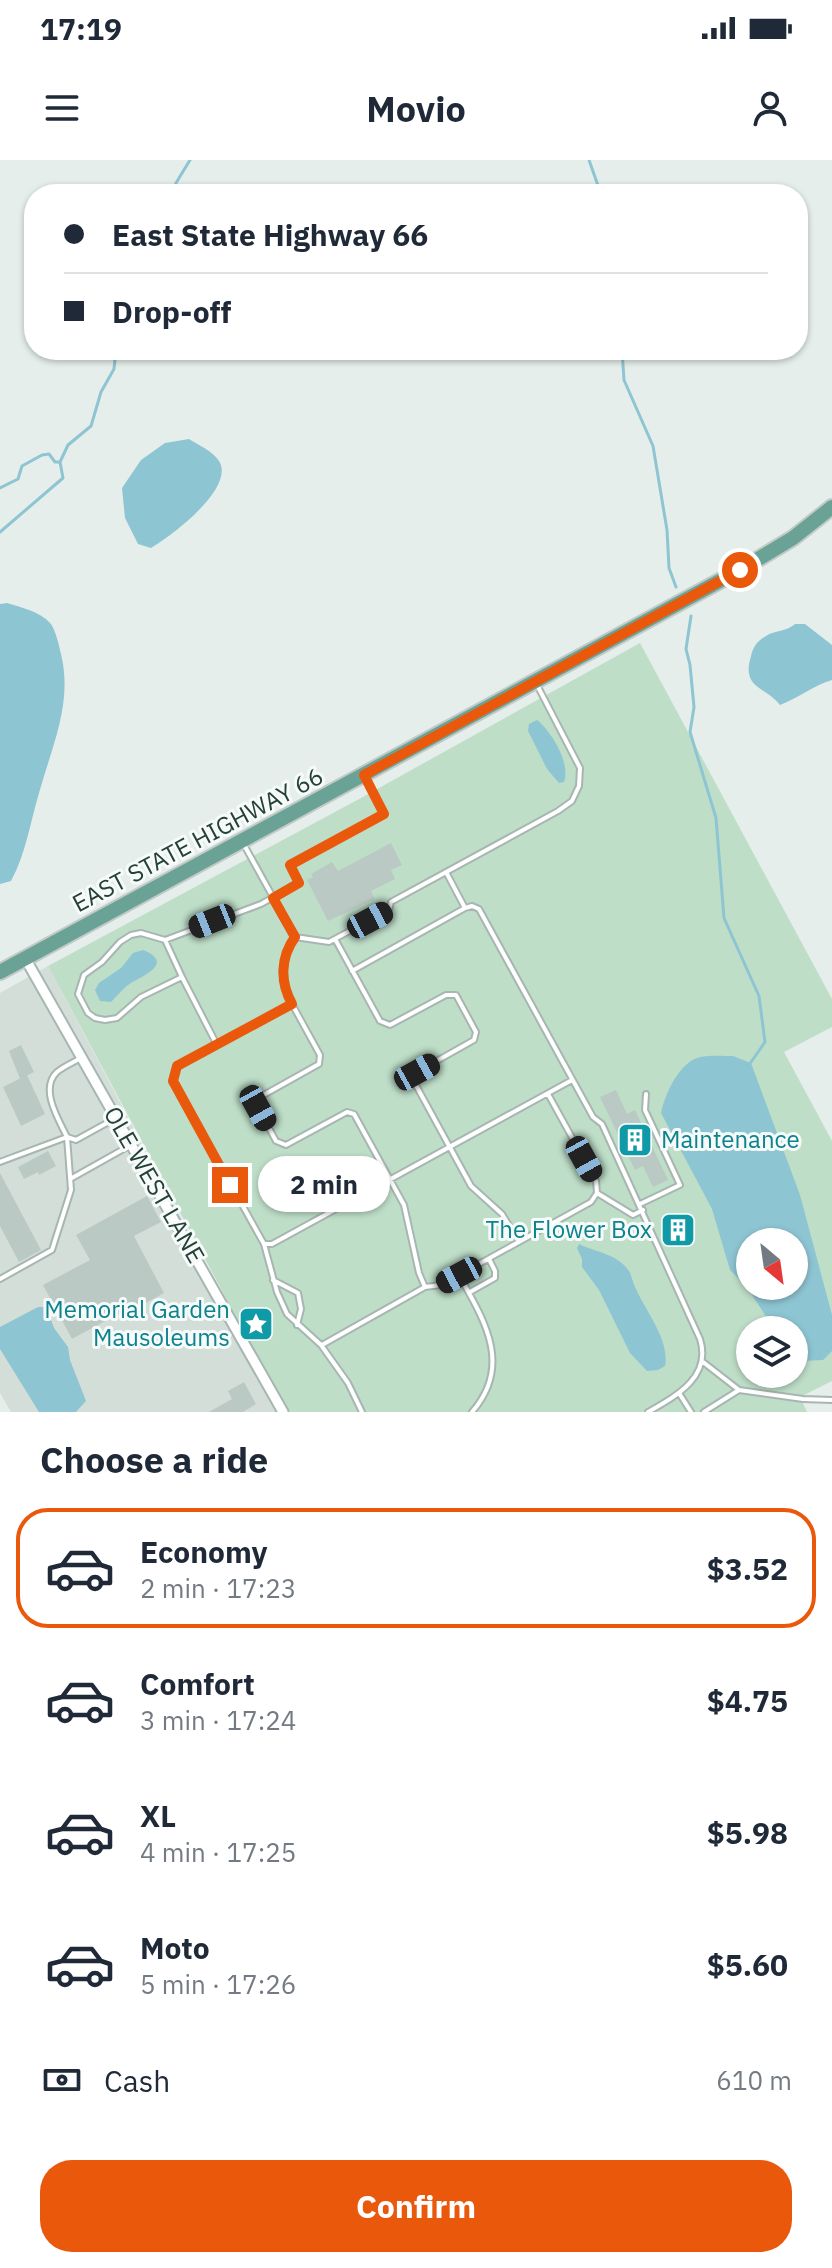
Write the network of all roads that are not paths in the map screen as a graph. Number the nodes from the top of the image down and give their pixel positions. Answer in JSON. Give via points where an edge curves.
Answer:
{"nodes":[{"id":1,"x":832,"y":507,"type":"edge"},
{"id":2,"x":535,"y":681,"type":"junction"},
{"id":3,"x":364,"y":775,"type":"junction"},
{"id":4,"x":242,"y":841,"type":"junction"},
{"id":5,"x":446,"y":872,"type":"junction"},
{"id":6,"x":273,"y":898,"type":"junction"},
{"id":7,"x":465,"y":908,"type":"junction"},
{"id":8,"x":295,"y":937,"type":"junction"},
{"id":9,"x":335,"y":939,"type":"junction"},
{"id":10,"x":165,"y":940,"type":"junction"},
{"id":11,"x":25,"y":958,"type":"junction"},
{"id":12,"x":352,"y":971,"type":"junction"},
{"id":13,"x":0,"y":972,"type":"edge"},
{"id":14,"x":182,"y":977,"type":"junction"},
{"id":15,"x":292,"y":1004,"type":"junction"},
{"id":16,"x":217,"y":1045,"type":"junction"},
{"id":17,"x":82,"y":1058,"type":"junction"},
{"id":18,"x":572,"y":1080,"type":"junction"},
{"id":19,"x":548,"y":1094,"type":"junction"},
{"id":20,"x":646,"y":1094,"type":"dead end"},
{"id":21,"x":116,"y":1118,"type":"junction"},
{"id":22,"x":67,"y":1137,"type":"junction"},
{"id":23,"x":131,"y":1145,"type":"junction"},
{"id":24,"x":450,"y":1148,"type":"junction"},
{"id":25,"x":0,"y":1162,"type":"edge"},
{"id":26,"x":72,"y":1178,"type":"junction"},
{"id":27,"x":390,"y":1180,"type":"junction"},
{"id":28,"x":597,"y":1193,"type":"junction"},
{"id":29,"x":640,"y":1204,"type":"junction"},
{"id":30,"x":643,"y":1210,"type":"junction"},
{"id":31,"x":519,"y":1242,"type":"junction"},
{"id":32,"x":264,"y":1244,"type":"junction"},
{"id":33,"x":489,"y":1259,"type":"junction"},
{"id":34,"x":459,"y":1275,"type":"junction"},
{"id":35,"x":0,"y":1279,"type":"edge"},
{"id":36,"x":273,"y":1280,"type":"junction"},
{"id":37,"x":425,"y":1287,"type":"junction"},
{"id":38,"x":469,"y":1292,"type":"junction"},
{"id":39,"x":297,"y":1325,"type":"junction"},
{"id":40,"x":321,"y":1345,"type":"junction"},
{"id":41,"x":703,"y":1362,"type":"junction"},
{"id":42,"x":739,"y":1390,"type":"junction"},
{"id":43,"x":679,"y":1393,"type":"junction"},
{"id":44,"x":832,"y":1400,"type":"edge"},
{"id":45,"x":283,"y":1412,"type":"edge"},
{"id":46,"x":362,"y":1412,"type":"edge"},
{"id":47,"x":472,"y":1412,"type":"edge"},
{"id":48,"x":648,"y":1412,"type":"edge"},
{"id":49,"x":691,"y":1412,"type":"edge"},
{"id":50,"x":704,"y":1412,"type":"edge"}],
"edges":[{"from":1,"to":2,"type":"main road","name":"EAST STATE HIGHWAY 66","via":[[749,565]]},
{"from":2,"to":3,"type":"main road","name":"EAST STATE HIGHWAY 66"},
{"from":2,"to":5,"type":"lane","via":[[580,768],[579,786],[572,801],[558,811]]},
{"from":3,"to":4,"type":"main road","name":"EAST STATE HIGHWAY 66"},
{"from":3,"to":6,"type":"lane","via":[[384,814],[290,865],[299,883]]},
{"from":4,"to":6,"type":"lane"},
{"from":4,"to":11,"type":"main road","name":"EAST STATE HIGHWAY 66"},
{"from":5,"to":7,"type":"lane"},
{"from":5,"to":9,"type":"lane"},
{"from":6,"to":8,"type":"lane"},
{"from":6,"to":10,"type":"lane"},
{"from":7,"to":12,"type":"lane"},
{"from":7,"to":18,"type":"lane","via":[[479,909]]},
{"from":8,"to":9,"type":"lane"},
{"from":8,"to":15,"type":"lane","via":[[283,974]]},
{"from":9,"to":12,"type":"lane"},
{"from":10,"to":14,"type":"lane"},
{"from":10,"to":14,"type":"lane","via":[[141,933],[120,942],[84,975],[78,994],[83,1008],[95,1018],[117,1018],[141,997]]},
{"from":11,"to":13,"type":"main road","name":"EAST STATE HIGHWAY 66"},
{"from":11,"to":17,"type":"street","name":"OLE WEST LANE"},
{"from":12,"to":24,"type":"lane","via":[[380,1021],[390,1025],[446,995],[456,995],[476,1032],[474,1040],[412,1078]]},
{"from":14,"to":16,"type":"lane"},
{"from":15,"to":16,"type":"lane"},
{"from":15,"to":27,"type":"lane","via":[[320,1055],[319,1064],[260,1097],[258,1108],[276,1141],[286,1145],[347,1112],[354,1114]]},
{"from":16,"to":32,"type":"lane","via":[[177,1066],[173,1081]]},
{"from":17,"to":21,"type":"street","name":"OLE WEST LANE"},
{"from":17,"to":22,"type":"lane","via":[[52,1079],[50,1099]]},
{"from":18,"to":19,"type":"lane"},
{"from":18,"to":29,"type":"lane","via":[[602,1124]]},
{"from":19,"to":24,"type":"lane"},
{"from":19,"to":28,"type":"lane","via":[[596,1181]]},
{"from":20,"to":29,"type":"lane","via":[[645,1110],[680,1185]]},
{"from":21,"to":22,"type":"lane","via":[[76,1140]]},
{"from":21,"to":23,"type":"street","name":"OLE WEST LANE"},
{"from":22,"to":25,"type":"lane"},
{"from":22,"to":26,"type":"lane"},
{"from":23,"to":26,"type":"lane"},
{"from":23,"to":45,"type":"street","name":"OLE WEST LANE"},
{"from":24,"to":27,"type":"lane"},
{"from":24,"to":31,"type":"lane","via":[[471,1186],[502,1214]]},
{"from":26,"to":35,"type":"lane","via":[[52,1250]]},
{"from":27,"to":32,"type":"lane"},
{"from":27,"to":37,"type":"lane","via":[[404,1205]]},
{"from":28,"to":30,"type":"lane","via":[[633,1215]]},
{"from":28,"to":31,"type":"lane","via":[[591,1202]]},
{"from":29,"to":30,"type":"lane"},
{"from":30,"to":41,"type":"lane","via":[[700,1339]]},
{"from":31,"to":33,"type":"lane"},
{"from":32,"to":36,"type":"lane"},
{"from":33,"to":34,"type":"lane"},
{"from":33,"to":38,"type":"lane","via":[[495,1278]]},
{"from":34,"to":37,"type":"lane"},
{"from":34,"to":38,"type":"lane"},
{"from":36,"to":39,"type":"lane"},
{"from":36,"to":39,"type":"lane","via":[[298,1293]]},
{"from":37,"to":40,"type":"lane"},
{"from":38,"to":47,"type":"lane","via":[[489,1330],[491,1347],[488,1384]]},
{"from":39,"to":40,"type":"lane"},
{"from":40,"to":46,"type":"lane"},
{"from":41,"to":42,"type":"lane"},
{"from":41,"to":43,"type":"lane"},
{"from":42,"to":44,"type":"lane"},
{"from":42,"to":50,"type":"lane"},
{"from":43,"to":48,"type":"lane"},
{"from":43,"to":49,"type":"lane"}]}
